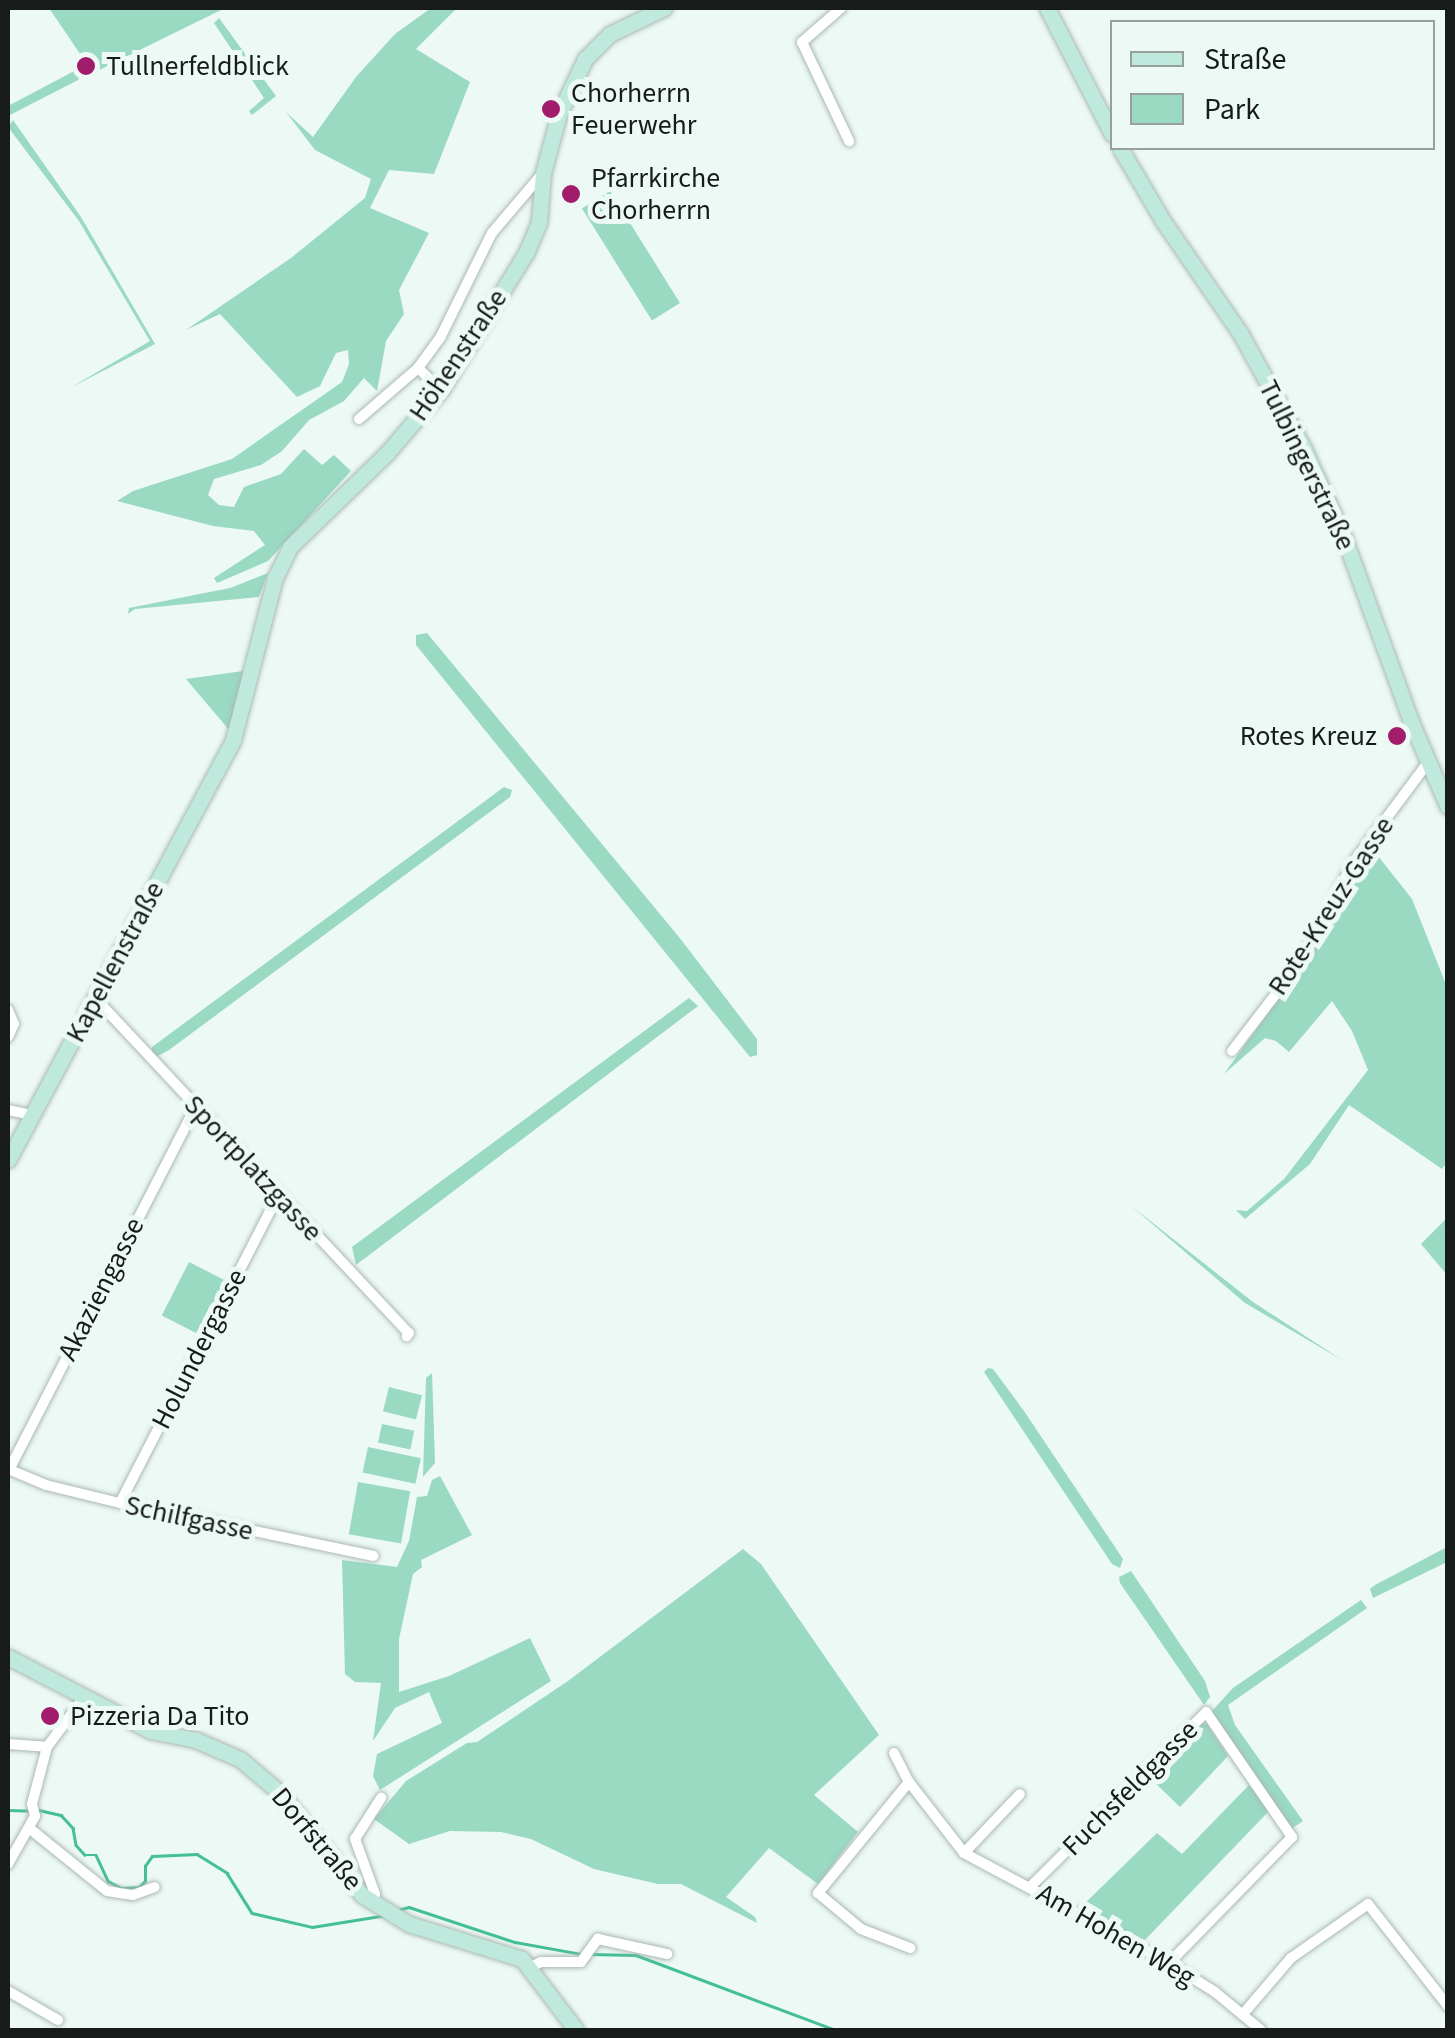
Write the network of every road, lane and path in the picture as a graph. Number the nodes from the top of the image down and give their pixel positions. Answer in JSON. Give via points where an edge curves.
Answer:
{"nodes":[{"id":1,"x":664,"y":8,"type":"edge"},
{"id":2,"x":841,"y":8,"type":"edge"},
{"id":3,"x":1047,"y":8,"type":"edge"},
{"id":4,"x":1110,"y":130,"type":"edge"},
{"id":5,"x":849,"y":142,"type":"dead end"},
{"id":6,"x":1121,"y":150,"type":"edge"},
{"id":7,"x":543,"y":173,"type":"junction"},
{"id":8,"x":418,"y":368,"type":"junction"},
{"id":9,"x":442,"y":390,"type":"junction"},
{"id":10,"x":358,"y":419,"type":"dead end"},
{"id":11,"x":1428,"y":760,"type":"junction"},
{"id":12,"x":222,"y":763,"type":"joint"},
{"id":13,"x":1448,"y":807,"type":"edge"},
{"id":14,"x":95,"y":998,"type":"junction"},
{"id":15,"x":8,"y":1010,"type":"edge"},
{"id":16,"x":8,"y":1037,"type":"edge"},
{"id":17,"x":1232,"y":1051,"type":"dead end"},
{"id":18,"x":194,"y":1108,"type":"junction"},
{"id":19,"x":8,"y":1110,"type":"edge"},
{"id":20,"x":32,"y":1115,"type":"junction"},
{"id":21,"x":8,"y":1160,"type":"edge"},
{"id":22,"x":278,"y":1195,"type":"junction"},
{"id":23,"x":407,"y":1336,"type":"dead end"},
{"id":24,"x":8,"y":1470,"type":"edge"},
{"id":25,"x":120,"y":1503,"type":"junction"},
{"id":26,"x":374,"y":1556,"type":"dead end"},
{"id":27,"x":8,"y":1656,"type":"edge"},
{"id":28,"x":85,"y":1696,"type":"junction"},
{"id":29,"x":8,"y":1744,"type":"edge"},
{"id":30,"x":46,"y":1747,"type":"junction"},
{"id":31,"x":894,"y":1752,"type":"dead end"},
{"id":32,"x":910,"y":1782,"type":"junction"},
{"id":33,"x":1020,"y":1794,"type":"dead end"},
{"id":34,"x":381,"y":1798,"type":"dead end"},
{"id":35,"x":29,"y":1828,"type":"junction"},
{"id":36,"x":964,"y":1853,"type":"junction"},
{"id":37,"x":8,"y":1864,"type":"edge"},
{"id":38,"x":154,"y":1886,"type":"dead end"},
{"id":39,"x":1031,"y":1886,"type":"junction"},
{"id":40,"x":391,"y":1914,"type":"junction"},
{"id":41,"x":910,"y":1948,"type":"dead end"},
{"id":42,"x":667,"y":1954,"type":"dead end"},
{"id":43,"x":1169,"y":1963,"type":"junction"},
{"id":44,"x":531,"y":1967,"type":"junction"},
{"id":45,"x":8,"y":1991,"type":"edge"},
{"id":46,"x":1448,"y":2006,"type":"edge"},
{"id":47,"x":1243,"y":2014,"type":"junction"},
{"id":48,"x":58,"y":2020,"type":"dead end"},
{"id":49,"x":576,"y":2030,"type":"edge"},
{"id":50,"x":1261,"y":2030,"type":"edge"}],
"edges":[{"from":1,"to":7,"type":"street","name":"Höhenstraße","via":[[625,24],[585,59],[563,102]]},
{"from":2,"to":5,"type":"street","via":[[802,42]]},
{"from":3,"to":4,"type":"street"},
{"from":6,"to":11,"type":"street","name":"Tulbingerstraße","via":[[1240,332],[1294,429],[1345,540]]},
{"from":7,"to":8,"type":"street","via":[[492,233]]},
{"from":7,"to":9,"type":"street","name":"Höhenstraße","via":[[534,238]]},
{"from":8,"to":9,"type":"street"},
{"from":8,"to":10,"type":"street"},
{"from":9,"to":12,"type":"street","name":"Höhenstraße","via":[[290,547]]},
{"from":11,"to":13,"type":"street","name":"Tulbingerstraße"},
{"from":11,"to":17,"type":"street","name":"Rote-Kreuz-Gasse","via":[[1352,863],[1302,960]]},
{"from":12,"to":14,"type":"street","name":"Kapellenstraße"},
{"from":14,"to":18,"type":"street","name":"Sportplatzgasse"},
{"from":14,"to":20,"type":"street","name":"Kapellenstraße"},
{"from":15,"to":16,"type":"street","via":[[14,1024]]},
{"from":18,"to":22,"type":"street","name":"Sportplatzgasse"},
{"from":18,"to":24,"type":"street","name":"Akaziengasse"},
{"from":19,"to":20,"type":"street"},
{"from":20,"to":21,"type":"street","name":"Kapellenstraße"},
{"from":22,"to":23,"type":"street","name":"Sportplatzgasse"},
{"from":22,"to":25,"type":"street","name":"Holundergasse"},
{"from":24,"to":25,"type":"street","name":"Schilfgasse"},
{"from":25,"to":26,"type":"street","name":"Schilfgasse"},
{"from":27,"to":28,"type":"street","name":"Dorfstraße"},
{"from":28,"to":30,"type":"street"},
{"from":28,"to":40,"type":"street","name":"Dorfstraße","via":[[151,1731],[240,1759],[279,1792],[344,1878]]},
{"from":29,"to":30,"type":"street"},
{"from":30,"to":35,"type":"street"},
{"from":31,"to":32,"type":"street","name":"Am Hohen Weg"},
{"from":32,"to":36,"type":"street","name":"Am Hohen Weg"},
{"from":32,"to":41,"type":"street","via":[[818,1893],[861,1929]]},
{"from":33,"to":36,"type":"street"},
{"from":34,"to":40,"type":"street","via":[[355,1839]]},
{"from":35,"to":37,"type":"street"},
{"from":35,"to":38,"type":"street","via":[[107,1892],[133,1895]]},
{"from":36,"to":39,"type":"street","name":"Am Hohen Weg"},
{"from":39,"to":43,"type":"street","name":"Am Hohen Weg"},
{"from":39,"to":43,"type":"street","name":"Fuchsfeldgasse","via":[[1206,1712],[1292,1836]]},
{"from":40,"to":44,"type":"street","via":[[512,1954]]},
{"from":42,"to":44,"type":"street","via":[[598,1940],[581,1962]]},
{"from":43,"to":47,"type":"street","name":"Am Hohen Weg"},
{"from":44,"to":49,"type":"street"},
{"from":45,"to":48,"type":"street"},
{"from":46,"to":47,"type":"street","via":[[1368,1904],[1291,1958]]},
{"from":47,"to":50,"type":"street","name":"Am Hohen Weg"}]}
